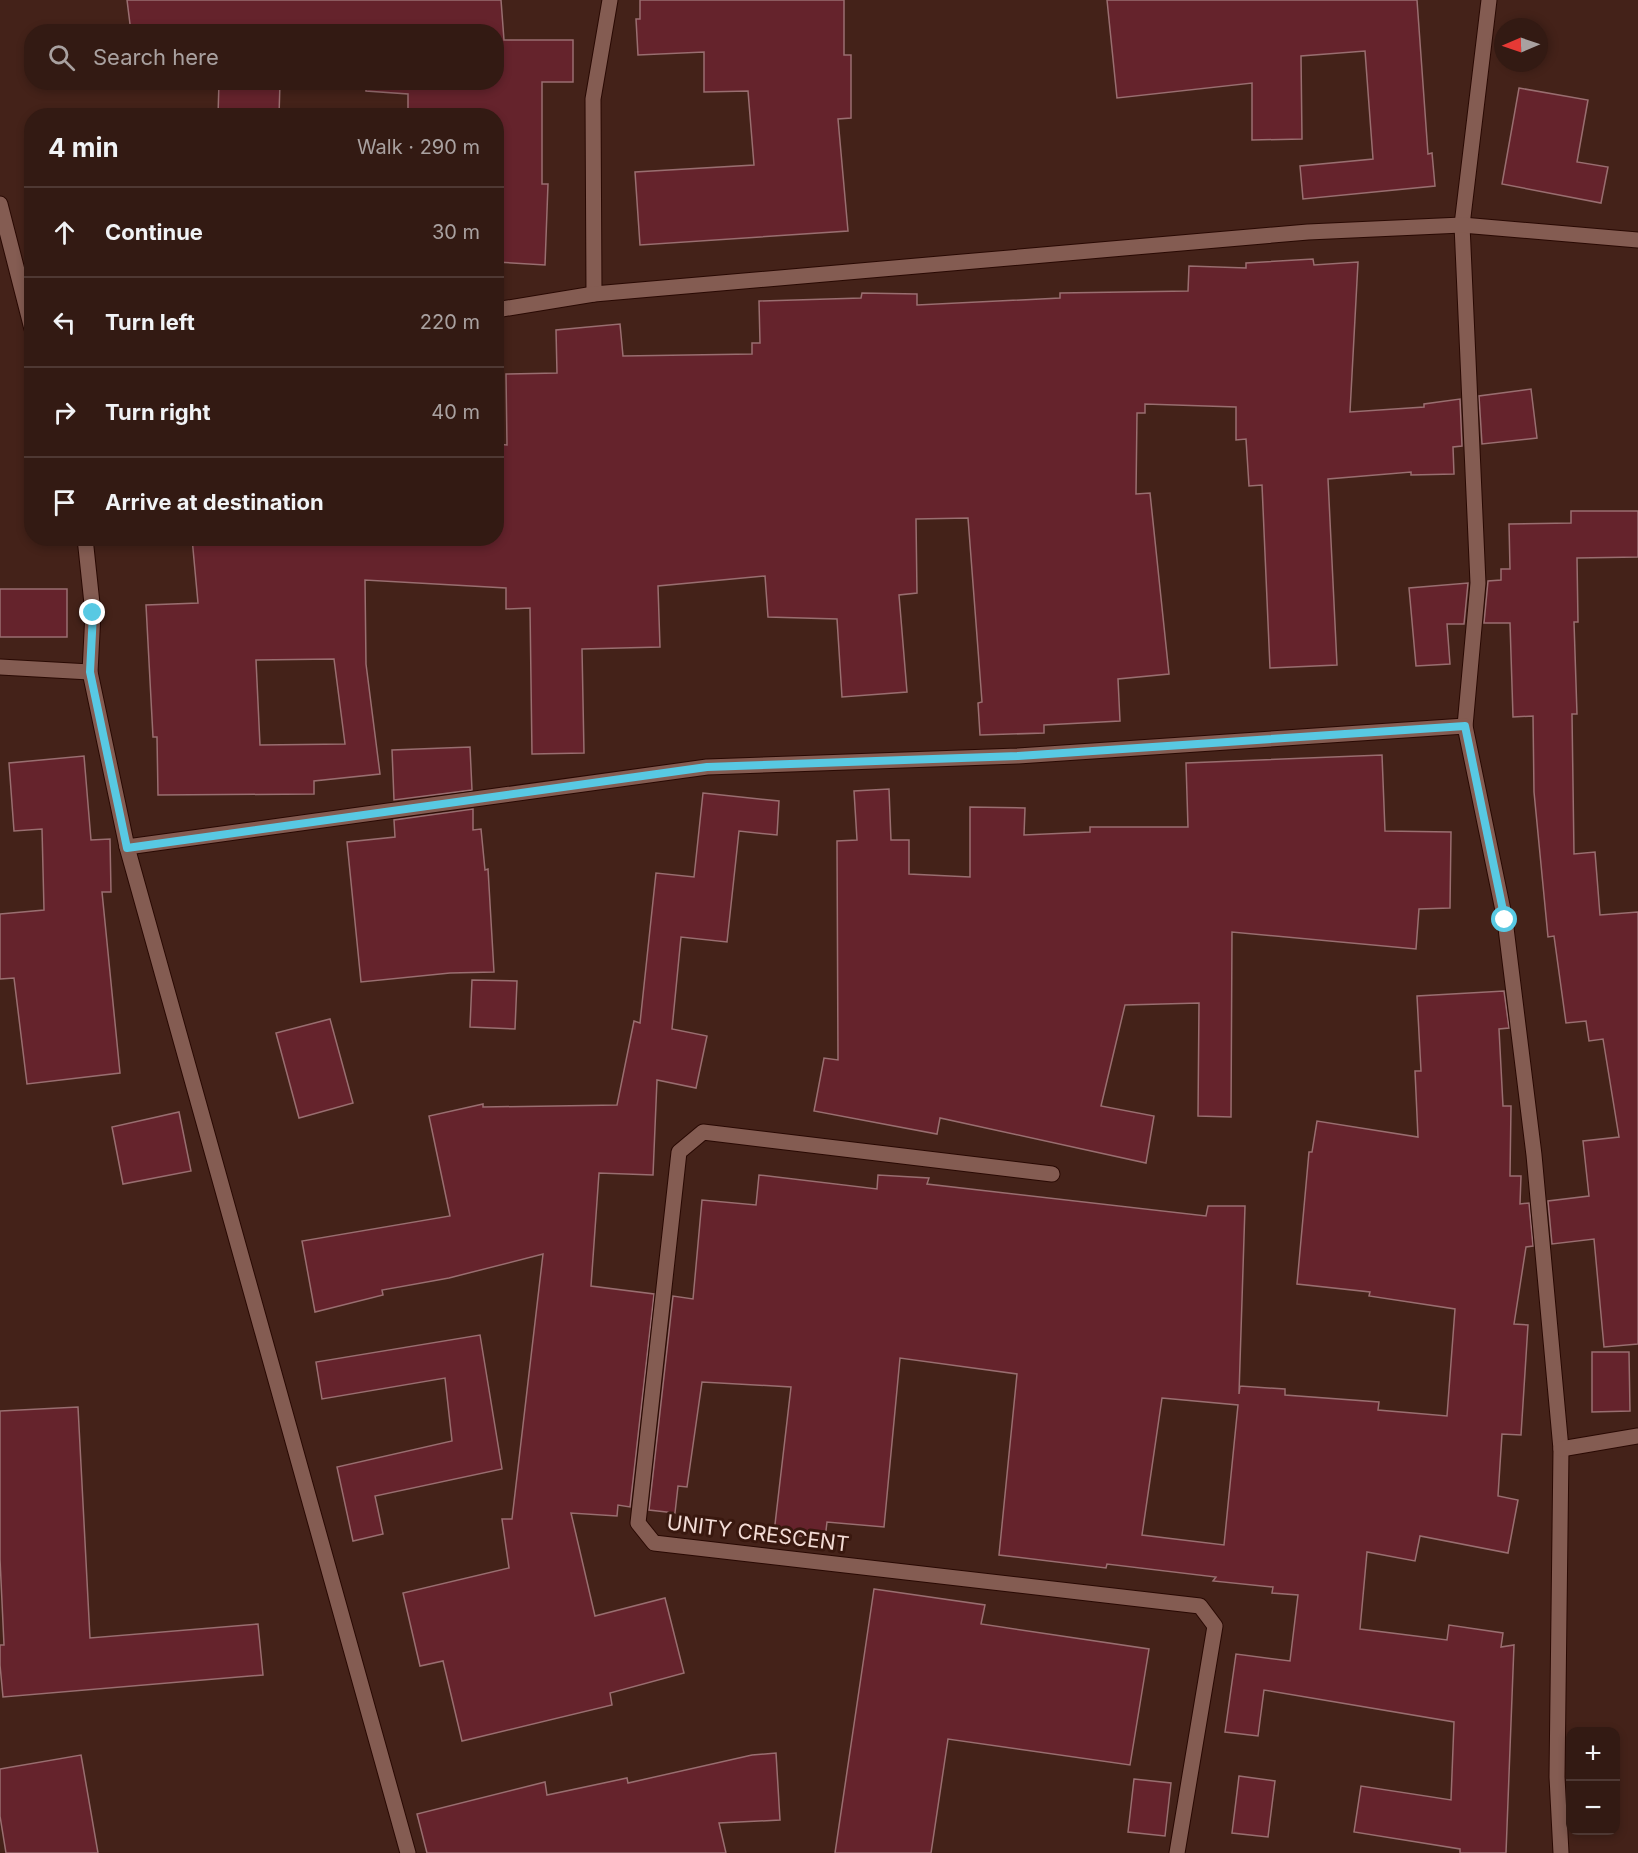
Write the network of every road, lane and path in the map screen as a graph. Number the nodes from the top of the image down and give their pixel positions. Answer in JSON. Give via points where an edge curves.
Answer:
{"nodes":[{"id":1,"x":610,"y":0,"type":"edge"},
{"id":2,"x":1489,"y":0,"type":"edge"},
{"id":3,"x":0,"y":204,"type":"edge"},
{"id":4,"x":1462,"y":225,"type":"junction"},
{"id":5,"x":1638,"y":240,"type":"edge"},
{"id":6,"x":594,"y":294,"type":"junction"},
{"id":7,"x":24,"y":298,"type":"edge"},
{"id":8,"x":504,"y":309,"type":"edge"},
{"id":9,"x":86,"y":546,"type":"edge"},
{"id":10,"x":0,"y":668,"type":"edge"},
{"id":11,"x":90,"y":672,"type":"junction"},
{"id":12,"x":1465,"y":726,"type":"junction"},
{"id":13,"x":127,"y":848,"type":"junction"},
{"id":14,"x":1052,"y":1174,"type":"dead end"},
{"id":15,"x":1638,"y":1436,"type":"edge"},
{"id":16,"x":1561,"y":1449,"type":"junction"},
{"id":17,"x":408,"y":1853,"type":"edge"},
{"id":18,"x":1177,"y":1853,"type":"edge"},
{"id":19,"x":1561,"y":1853,"type":"edge"}],
"edges":[{"from":1,"to":6,"type":"street","via":[[593,99]]},
{"from":2,"to":4,"type":"street"},
{"from":3,"to":7,"type":"street"},
{"from":4,"to":5,"type":"street"},
{"from":4,"to":6,"type":"street","via":[[1296,233]]},
{"from":4,"to":12,"type":"street","via":[[1478,583]]},
{"from":6,"to":8,"type":"street"},
{"from":9,"to":11,"type":"street","via":[[93,613]]},
{"from":10,"to":11,"type":"street"},
{"from":11,"to":13,"type":"street"},
{"from":12,"to":13,"type":"street","via":[[1018,756],[707,767]]},
{"from":12,"to":16,"type":"street","via":[[1505,920],[1534,1155]]},
{"from":13,"to":17,"type":"street"},
{"from":14,"to":18,"type":"street","name":"UNITY CRESCENT","via":[[703,1132],[687,1145],[679,1152],[638,1523],[654,1543],[1200,1606],[1215,1626]]},
{"from":15,"to":16,"type":"street"},
{"from":16,"to":19,"type":"street","via":[[1557,1777]]}]}
